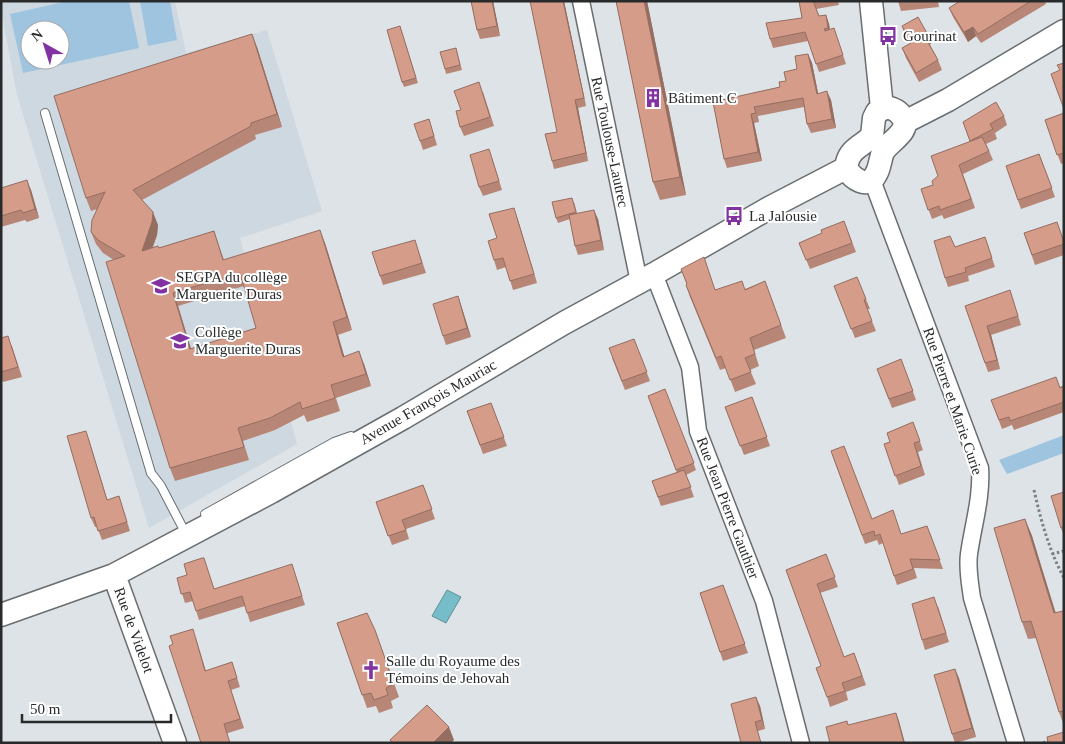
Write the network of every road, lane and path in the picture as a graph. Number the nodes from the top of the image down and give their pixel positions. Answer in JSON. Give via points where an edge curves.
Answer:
{"nodes":[{"id":1,"x":581,"y":1,"type":"edge"},
{"id":2,"x":871,"y":1,"type":"edge"},
{"id":3,"x":1064,"y":31,"type":"edge"},
{"id":4,"x":882,"y":108,"type":"junction"},
{"id":5,"x":45,"y":113,"type":"dead end"},
{"id":6,"x":904,"y":122,"type":"junction"},
{"id":7,"x":846,"y":168,"type":"junction"},
{"id":8,"x":872,"y":180,"type":"junction"},
{"id":9,"x":647,"y":278,"type":"junction"},
{"id":10,"x":1034,"y":490,"type":"dead end"},
{"id":11,"x":190,"y":526,"type":"junction"},
{"id":12,"x":1064,"y":550,"type":"edge"},
{"id":13,"x":1052,"y":554,"type":"junction"},
{"id":14,"x":114,"y":575,"type":"junction"},
{"id":15,"x":1064,"y":578,"type":"edge"},
{"id":16,"x":1,"y":615,"type":"edge"},
{"id":17,"x":1055,"y":739,"type":"edge"},
{"id":18,"x":175,"y":743,"type":"edge"},
{"id":19,"x":801,"y":743,"type":"edge"},
{"id":20,"x":1016,"y":743,"type":"edge"},
{"id":21,"x":1043,"y":743,"type":"edge"}],
"edges":[{"from":1,"to":9,"type":"street","name":"Rue Toulouse-Lautrec"},
{"from":2,"to":4,"type":"street"},
{"from":3,"to":6,"type":"street","via":[[948,100]]},
{"from":4,"to":6,"type":"street","via":[[894,109]]},
{"from":4,"to":7,"type":"street","via":[[874,118],[872,136],[851,152]]},
{"from":5,"to":11,"type":"lane","via":[[151,474]]},
{"from":6,"to":8,"type":"street","via":[[901,134],[883,152]]},
{"from":7,"to":8,"type":"street","via":[[859,181]]},
{"from":7,"to":9,"type":"street","name":"Avenue François Mauriac"},
{"from":8,"to":20,"type":"street","name":"Rue Pierre et Marie Curie","via":[[980,468],[981,486],[968,578]]},
{"from":9,"to":11,"type":"street","name":"Avenue François Mauriac","via":[[271,492]]},
{"from":9,"to":19,"type":"street","name":"Rue Jean Pierre Gauthier","via":[[690,367],[698,431],[764,601]]},
{"from":10,"to":13,"type":"path"},
{"from":11,"to":14,"type":"street","name":"Avenue François Mauriac"},
{"from":12,"to":13,"type":"path"},
{"from":13,"to":15,"type":"path"},
{"from":14,"to":16,"type":"street","name":"Avenue François Mauriac"},
{"from":14,"to":18,"type":"street","name":"Rue de Videlot"},
{"from":17,"to":21,"type":"path"}]}
